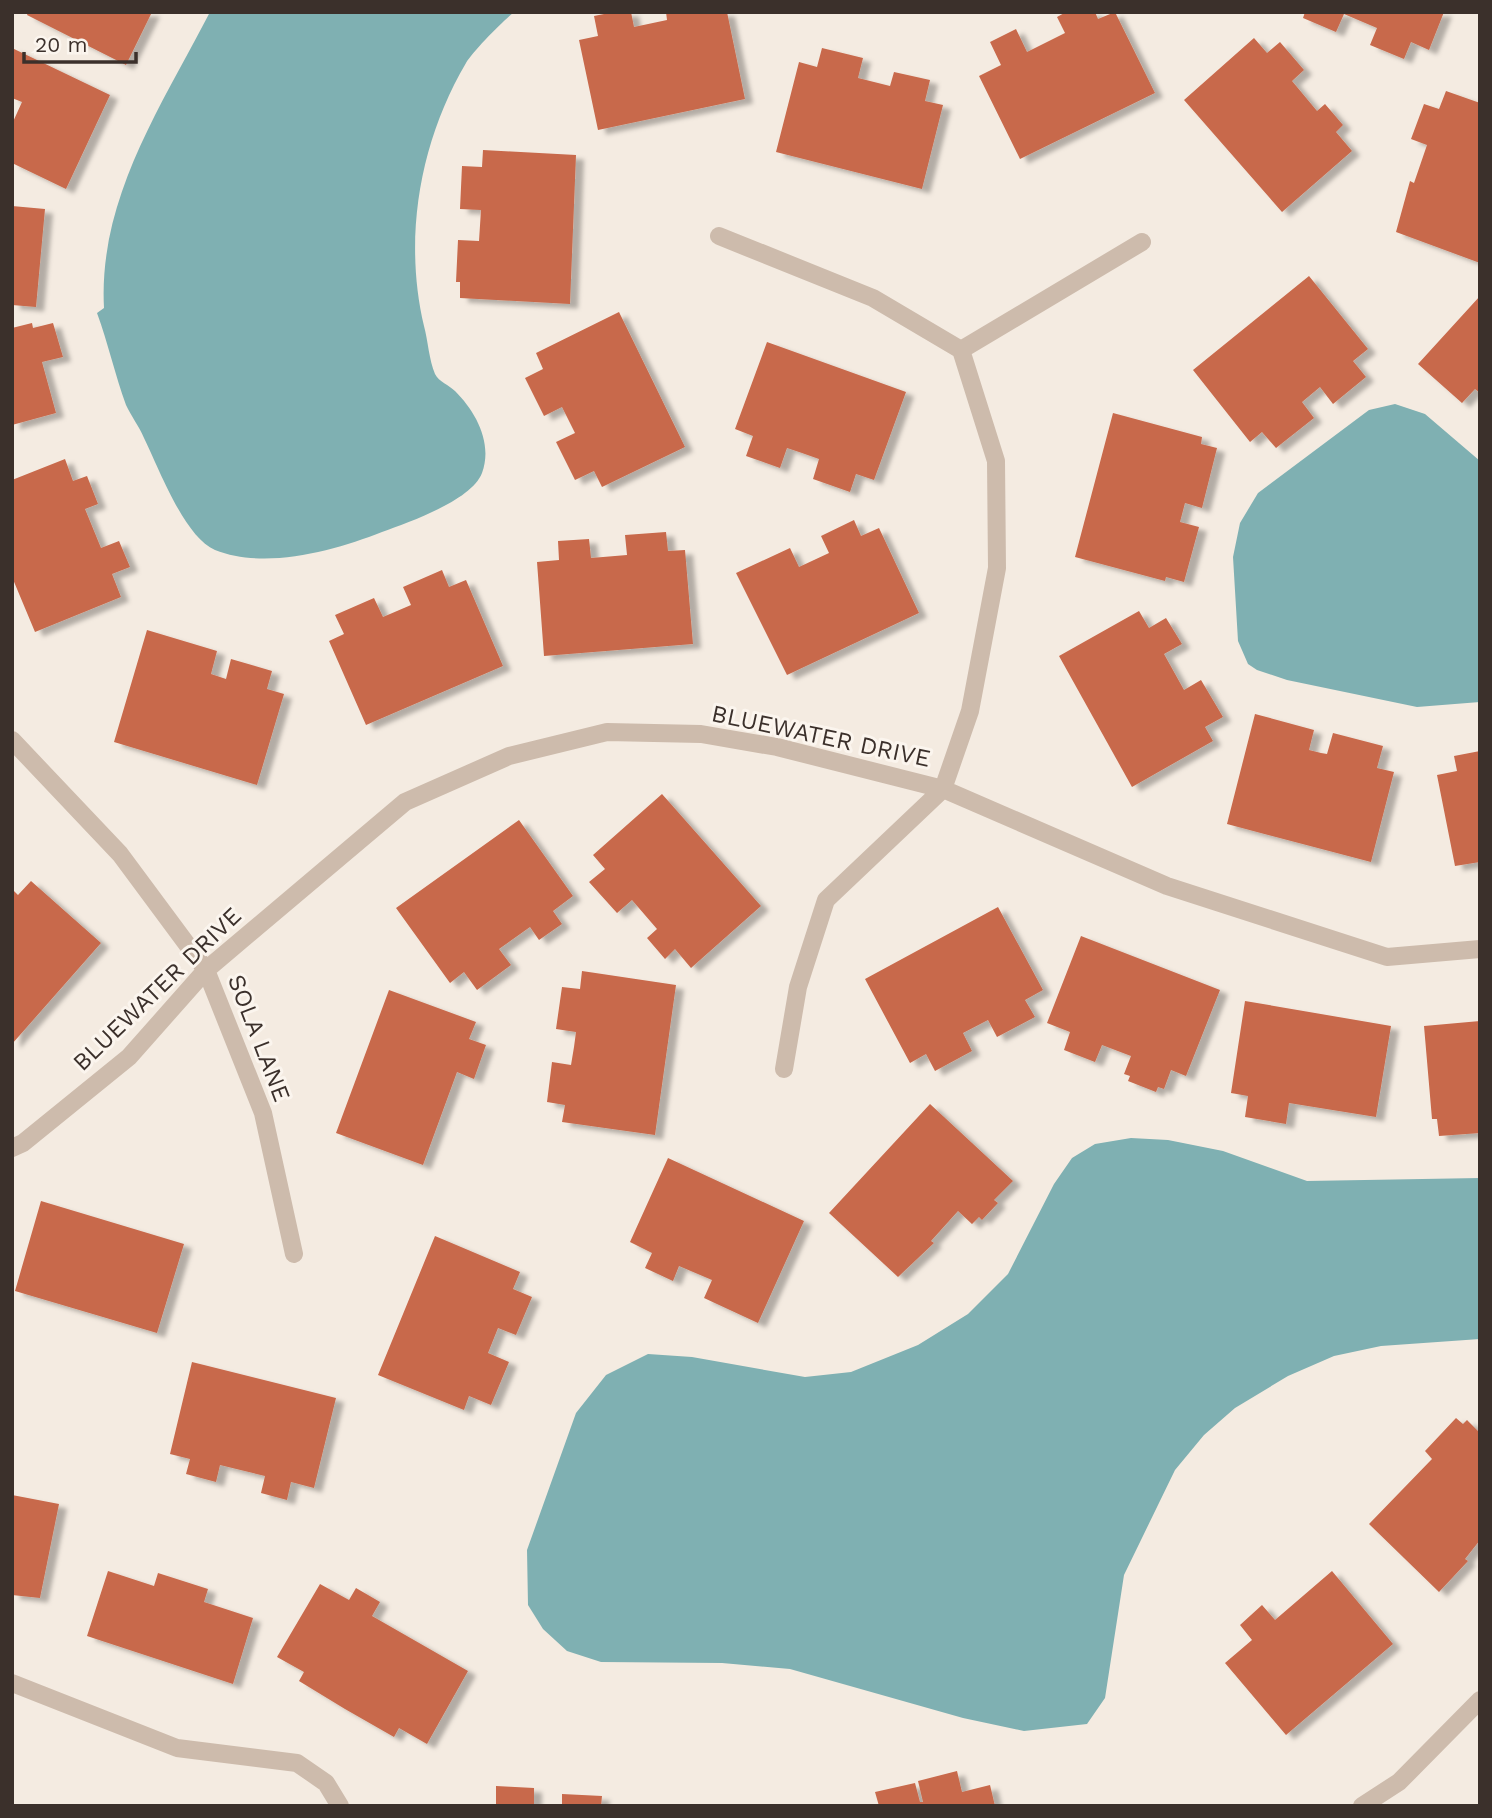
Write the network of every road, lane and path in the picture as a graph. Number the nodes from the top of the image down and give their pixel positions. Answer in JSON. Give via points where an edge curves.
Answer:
{"nodes":[{"id":1,"x":719,"y":236,"type":"dead end"},
{"id":2,"x":1142,"y":242,"type":"dead end"},
{"id":3,"x":961,"y":350,"type":"junction"},
{"id":4,"x":12,"y":740,"type":"edge"},
{"id":5,"x":943,"y":789,"type":"junction"},
{"id":6,"x":1480,"y":949,"type":"edge"},
{"id":7,"x":206,"y":970,"type":"junction"},
{"id":8,"x":784,"y":1069,"type":"dead end"},
{"id":9,"x":12,"y":1148,"type":"edge"},
{"id":10,"x":294,"y":1254,"type":"dead end"},
{"id":11,"x":12,"y":1683,"type":"edge"},
{"id":12,"x":1480,"y":1700,"type":"edge"},
{"id":13,"x":340,"y":1806,"type":"edge"},
{"id":14,"x":1362,"y":1806,"type":"edge"}],
"edges":[{"from":1,"to":3,"type":"street","via":[[873,298]]},
{"from":2,"to":3,"type":"street"},
{"from":3,"to":5,"type":"street","via":[[996,461],[997,568],[970,711]]},
{"from":4,"to":7,"type":"street","name":"SOLA LANE","via":[[120,854]]},
{"from":5,"to":6,"type":"street","name":"BLUEWATER DRIVE","via":[[1167,886],[1387,957]]},
{"from":5,"to":7,"type":"street","name":"BLUEWATER DRIVE","via":[[777,747],[701,734],[607,732],[509,757],[405,802]]},
{"from":5,"to":8,"type":"street","via":[[826,900],[798,987]]},
{"from":7,"to":9,"type":"street","name":"BLUEWATER DRIVE","via":[[129,1057]]},
{"from":7,"to":10,"type":"street","name":"SOLA LANE","via":[[263,1113]]},
{"from":11,"to":13,"type":"street","via":[[177,1748],[297,1763],[326,1783]]},
{"from":12,"to":14,"type":"street","via":[[1399,1782]]}]}
